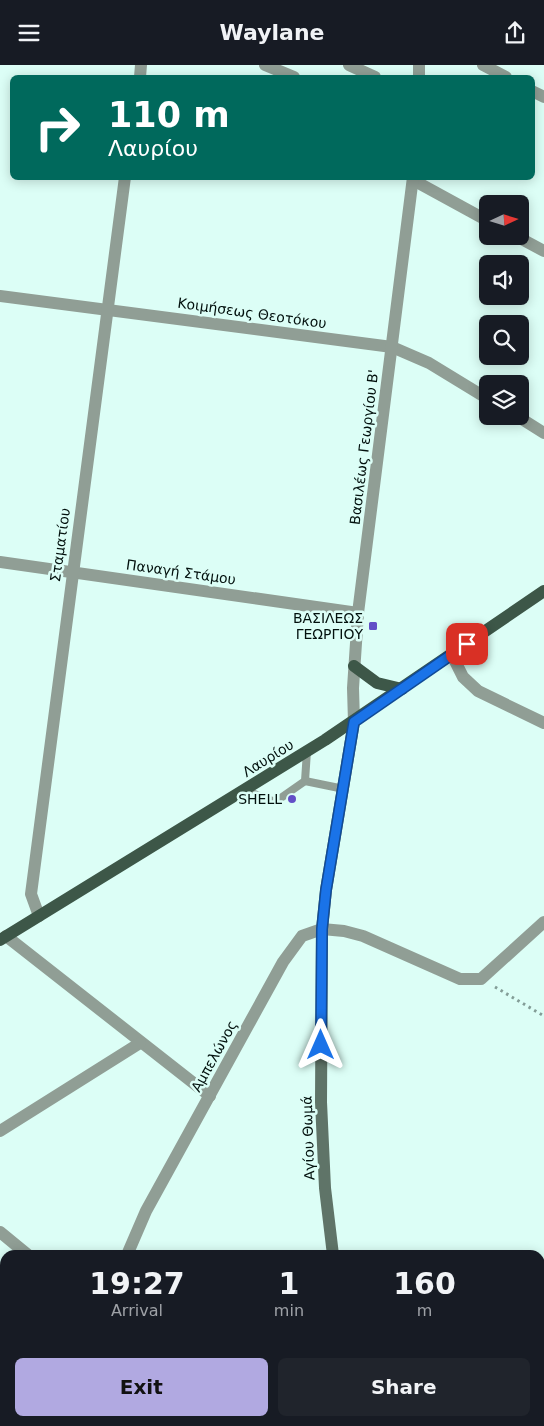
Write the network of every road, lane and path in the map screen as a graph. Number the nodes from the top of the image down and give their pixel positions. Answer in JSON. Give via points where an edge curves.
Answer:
{"nodes":[{"id":1,"x":265,"y":65,"type":"edge"},
{"id":2,"x":349,"y":65,"type":"edge"},
{"id":3,"x":483,"y":65,"type":"edge"},
{"id":4,"x":289,"y":75,"type":"edge"},
{"id":5,"x":371,"y":75,"type":"edge"},
{"id":6,"x":502,"y":75,"type":"edge"},
{"id":7,"x":125,"y":180,"type":"edge"},
{"id":8,"x":413,"y":180,"type":"edge"},
{"id":9,"x":415,"y":180,"type":"edge"},
{"id":10,"x":479,"y":216,"type":"edge"},
{"id":11,"x":529,"y":243,"type":"edge"},
{"id":12,"x":544,"y":251,"type":"edge"},
{"id":13,"x":0,"y":296,"type":"edge"},
{"id":14,"x":107,"y":309,"type":"junction"},
{"id":15,"x":392,"y":347,"type":"junction"},
{"id":16,"x":479,"y":394,"type":"edge"},
{"id":17,"x":529,"y":424,"type":"edge"},
{"id":18,"x":544,"y":433,"type":"edge"},
{"id":19,"x":0,"y":562,"type":"edge"},
{"id":20,"x":72,"y":571,"type":"junction"},
{"id":21,"x":544,"y":591,"type":"edge"},
{"id":22,"x":358,"y":613,"type":"junction"},
{"id":23,"x":452,"y":655,"type":"junction"},
{"id":24,"x":354,"y":666,"type":"junction"},
{"id":25,"x":402,"y":689,"type":"junction"},
{"id":26,"x":354,"y":722,"type":"junction"},
{"id":27,"x":544,"y":723,"type":"edge"},
{"id":28,"x":307,"y":751,"type":"junction"},
{"id":29,"x":305,"y":781,"type":"junction"},
{"id":30,"x":344,"y":789,"type":"junction"},
{"id":31,"x":244,"y":790,"type":"junction"},
{"id":32,"x":39,"y":916,"type":"junction"},
{"id":33,"x":544,"y":922,"type":"edge"},
{"id":34,"x":322,"y":929,"type":"junction"},
{"id":35,"x":3,"y":938,"type":"edge"},
{"id":36,"x":481,"y":979,"type":"junction"},
{"id":37,"x":544,"y":1016,"type":"edge"},
{"id":38,"x":140,"y":1043,"type":"junction"},
{"id":39,"x":210,"y":1096,"type":"junction"},
{"id":40,"x":0,"y":1131,"type":"edge"},
{"id":41,"x":0,"y":1232,"type":"edge"},
{"id":42,"x":22,"y":1250,"type":"edge"},
{"id":43,"x":129,"y":1250,"type":"edge"},
{"id":44,"x":332,"y":1250,"type":"edge"}],
"edges":[{"from":1,"to":4,"type":"street"},
{"from":2,"to":5,"type":"street"},
{"from":3,"to":6,"type":"street"},
{"from":7,"to":14,"type":"street","name":"Σταματίου"},
{"from":8,"to":15,"type":"street","name":"Βασιλέως Γεωργίου Β'"},
{"from":9,"to":10,"type":"street"},
{"from":11,"to":12,"type":"street"},
{"from":13,"to":14,"type":"street","name":"Κοιμήσεως Θεοτόκου"},
{"from":14,"to":15,"type":"street","name":"Κοιμήσεως Θεοτόκου"},
{"from":14,"to":20,"type":"street","name":"Σταματίου"},
{"from":15,"to":16,"type":"street","name":"Κοιμήσεως Θεοτόκου","via":[[429,363]]},
{"from":15,"to":22,"type":"street","name":"Βασιλέως Γεωργίου Β'"},
{"from":17,"to":18,"type":"street"},
{"from":19,"to":20,"type":"street","name":"Παναγή Στάμου"},
{"from":20,"to":22,"type":"street","name":"Παναγή Στάμου"},
{"from":20,"to":32,"type":"street","name":"Σταματίου","via":[[31,894]]},
{"from":21,"to":23,"type":"main road","name":"Λαυρίου"},
{"from":22,"to":24,"type":"street","name":"Βασιλέως Γεωργίου Β'"},
{"from":23,"to":25,"type":"main road","name":"Λαυρίου"},
{"from":23,"to":27,"type":"street","via":[[463,677],[478,691]]},
{"from":24,"to":25,"type":"main road","via":[[377,683]]},
{"from":24,"to":26,"type":"street","name":"Βασιλέως Γεωργίου Β'"},
{"from":25,"to":26,"type":"main road","name":"Λαυρίου"},
{"from":26,"to":28,"type":"main road","name":"Λαυρίου"},
{"from":26,"to":30,"type":"main road","name":"Αγίου Θωμά"},
{"from":28,"to":29,"type":"lane"},
{"from":28,"to":31,"type":"main road","name":"Λαυρίου"},
{"from":29,"to":30,"type":"lane"},
{"from":29,"to":31,"type":"lane","via":[[274,802]]},
{"from":30,"to":34,"type":"main road","name":"Αγίου Θωμά"},
{"from":31,"to":32,"type":"main road","name":"Λαυρίου"},
{"from":32,"to":35,"type":"main road","name":"Λαυρίου"},
{"from":33,"to":36,"type":"street"},
{"from":34,"to":36,"type":"street","via":[[363,936],[460,979]]},
{"from":34,"to":39,"type":"street","name":"Αμπελώνος","via":[[302,936],[283,962]]},
{"from":34,"to":44,"type":"main road","name":"Αγίου Θωμά","via":[[321,1102],[325,1187]]},
{"from":35,"to":38,"type":"street"},
{"from":36,"to":37,"type":"path"},
{"from":38,"to":39,"type":"street"},
{"from":38,"to":40,"type":"street"},
{"from":39,"to":43,"type":"street","name":"Αμπελώνος","via":[[146,1211]]},
{"from":41,"to":42,"type":"street"}]}
